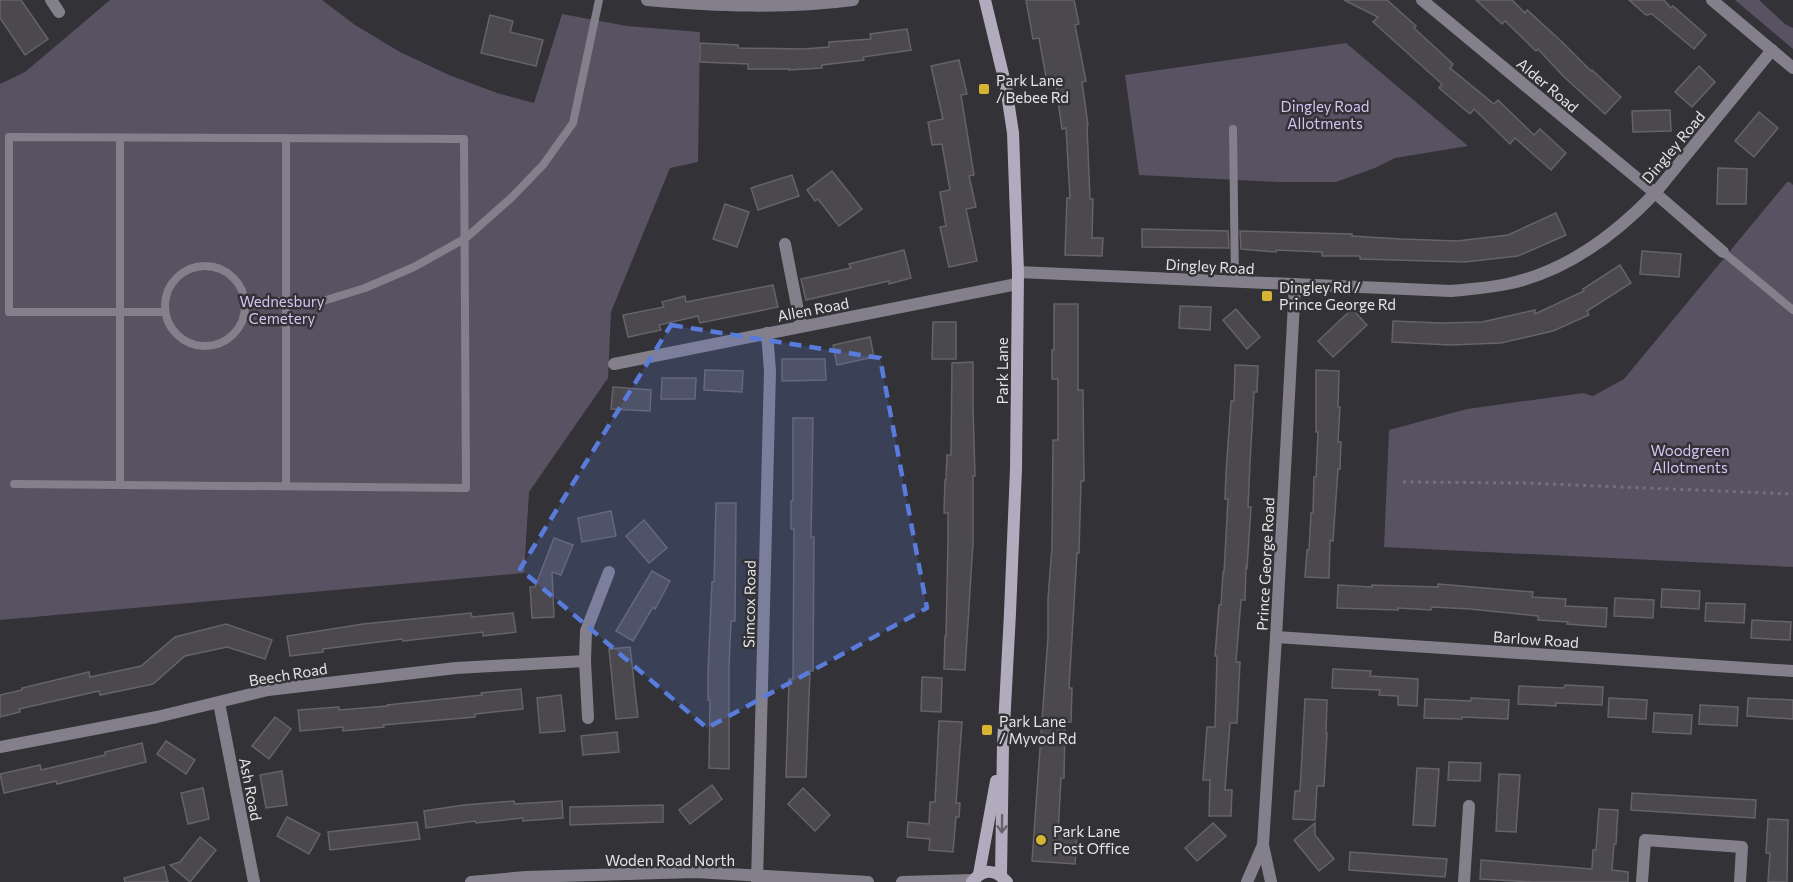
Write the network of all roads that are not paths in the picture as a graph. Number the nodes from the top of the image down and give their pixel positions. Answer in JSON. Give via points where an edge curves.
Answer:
{"nodes":[{"id":1,"x":51,"y":0,"type":"edge"},
{"id":2,"x":599,"y":0,"type":"edge"},
{"id":3,"x":647,"y":0,"type":"edge"},
{"id":4,"x":853,"y":0,"type":"edge"},
{"id":5,"x":985,"y":0,"type":"edge"},
{"id":6,"x":1422,"y":0,"type":"edge"},
{"id":7,"x":1712,"y":0,"type":"edge"},
{"id":8,"x":715,"y":3,"type":"edge"},
{"id":9,"x":59,"y":12,"type":"dead end"},
{"id":10,"x":1772,"y":50,"type":"junction"},
{"id":11,"x":1793,"y":68,"type":"edge"},
{"id":12,"x":1233,"y":129,"type":"dead end"},
{"id":13,"x":120,"y":138,"type":"junction"},
{"id":14,"x":286,"y":138,"type":"junction"},
{"id":15,"x":1655,"y":193,"type":"junction"},
{"id":16,"x":464,"y":239,"type":"junction"},
{"id":17,"x":785,"y":244,"type":"dead end"},
{"id":18,"x":1723,"y":252,"type":"joint"},
{"id":19,"x":1017,"y":278,"type":"junction"},
{"id":20,"x":1235,"y":282,"type":"junction"},
{"id":21,"x":1295,"y":284,"type":"junction"},
{"id":22,"x":244,"y":301,"type":"junction"},
{"id":23,"x":286,"y":301,"type":"junction"},
{"id":24,"x":1793,"y":310,"type":"edge"},
{"id":25,"x":119,"y":312,"type":"junction"},
{"id":26,"x":165,"y":312,"type":"junction"},
{"id":27,"x":801,"y":326,"type":"junction"},
{"id":28,"x":767,"y":333,"type":"junction"},
{"id":29,"x":614,"y":364,"type":"dead end"},
{"id":30,"x":14,"y":484,"type":"dead end"},
{"id":31,"x":120,"y":484,"type":"junction"},
{"id":32,"x":286,"y":486,"type":"junction"},
{"id":33,"x":609,"y":573,"type":"dead end"},
{"id":34,"x":1276,"y":637,"type":"junction"},
{"id":35,"x":585,"y":661,"type":"junction"},
{"id":36,"x":1793,"y":672,"type":"edge"},
{"id":37,"x":219,"y":702,"type":"junction"},
{"id":38,"x":588,"y":718,"type":"dead end"},
{"id":39,"x":1003,"y":745,"type":"junction"},
{"id":40,"x":0,"y":747,"type":"edge"},
{"id":41,"x":1469,"y":806,"type":"dead end"},
{"id":42,"x":1263,"y":845,"type":"junction"},
{"id":43,"x":758,"y":878,"type":"edge"},
{"id":44,"x":975,"y":879,"type":"edge"},
{"id":45,"x":1004,"y":879,"type":"edge"},
{"id":46,"x":254,"y":882,"type":"edge"},
{"id":47,"x":471,"y":882,"type":"edge"},
{"id":48,"x":868,"y":882,"type":"edge"},
{"id":49,"x":902,"y":882,"type":"edge"},
{"id":50,"x":1247,"y":882,"type":"edge"},
{"id":51,"x":1271,"y":882,"type":"edge"},
{"id":52,"x":1464,"y":882,"type":"edge"},
{"id":53,"x":1642,"y":882,"type":"edge"},
{"id":54,"x":1740,"y":882,"type":"edge"}],
"edges":[{"from":1,"to":9,"type":"street"},
{"from":2,"to":16,"type":"lane","via":[[573,123],[543,165]]},
{"from":3,"to":8,"type":"street"},
{"from":4,"to":8,"type":"street","via":[[769,7]]},
{"from":5,"to":19,"type":"main road","name":"Park Lane","via":[[1013,133]]},
{"from":6,"to":15,"type":"street","name":"Alder Road"},
{"from":7,"to":10,"type":"street"},
{"from":10,"to":11,"type":"street"},
{"from":10,"to":15,"type":"street","name":"Dingley Road"},
{"from":12,"to":20,"type":"lane"},
{"from":13,"to":14,"type":"lane"},
{"from":13,"to":25,"type":"lane"},
{"from":13,"to":25,"type":"lane","via":[[9,137],[9,312]]},
{"from":14,"to":16,"type":"lane","via":[[464,139]]},
{"from":14,"to":23,"type":"lane"},
{"from":15,"to":18,"type":"street","name":"Alder Road"},
{"from":15,"to":21,"type":"street","name":"Dingley Road","via":[[1607,237],[1575,258],[1509,284],[1451,291]]},
{"from":16,"to":23,"type":"lane","via":[[365,288],[323,301]]},
{"from":16,"to":32,"type":"lane","via":[[466,488]]},
{"from":17,"to":27,"type":"street"},
{"from":18,"to":24,"type":"lane"},
{"from":19,"to":20,"type":"street","name":"Dingley Road"},
{"from":19,"to":27,"type":"street","name":"Allen Road"},
{"from":19,"to":39,"type":"main road","name":"Park Lane","via":[[1016,469]]},
{"from":20,"to":21,"type":"street","name":"Dingley Road"},
{"from":21,"to":34,"type":"street","name":"Prince George Road"},
{"from":22,"to":23,"type":"lane"},
{"from":22,"to":26,"type":"lane","via":[[236,330],[227,339],[203,346],[178,336]]},
{"from":22,"to":26,"type":"lane","via":[[237,283],[228,274],[204,266],[191,268],[170,285]]},
{"from":23,"to":32,"type":"lane"},
{"from":25,"to":26,"type":"lane"},
{"from":25,"to":31,"type":"lane"},
{"from":27,"to":28,"type":"street","name":"Allen Road"},
{"from":28,"to":29,"type":"street","name":"Allen Road"},
{"from":28,"to":43,"type":"street","name":"Simcox Road","via":[[770,383]]},
{"from":30,"to":31,"type":"lane"},
{"from":31,"to":32,"type":"lane"},
{"from":33,"to":35,"type":"street","via":[[586,631]]},
{"from":34,"to":36,"type":"street","name":"Barlow Road"},
{"from":34,"to":42,"type":"street","name":"Prince George Road"},
{"from":35,"to":37,"type":"street","name":"Beech Road","via":[[456,668],[268,690]]},
{"from":35,"to":38,"type":"street"},
{"from":37,"to":40,"type":"street","name":"Beech Road"},
{"from":37,"to":46,"type":"street","name":"Ash Road"},
{"from":39,"to":44,"type":"main road","name":"Park Lane"},
{"from":39,"to":45,"type":"main road","name":"Park Lane","one_way":true},
{"from":41,"to":52,"type":"street"},
{"from":42,"to":50,"type":"street","name":"Prince George Road"},
{"from":42,"to":51,"type":"street","name":"Prince George Road"},
{"from":43,"to":47,"type":"street","name":"Woden Road North","via":[[695,872]]},
{"from":43,"to":48,"type":"street","name":"Woden Road North"},
{"from":44,"to":45,"type":"main road","via":[[986,872]]},
{"from":44,"to":49,"type":"street"},
{"from":53,"to":54,"type":"street","via":[[1646,840],[1742,847]]}]}
